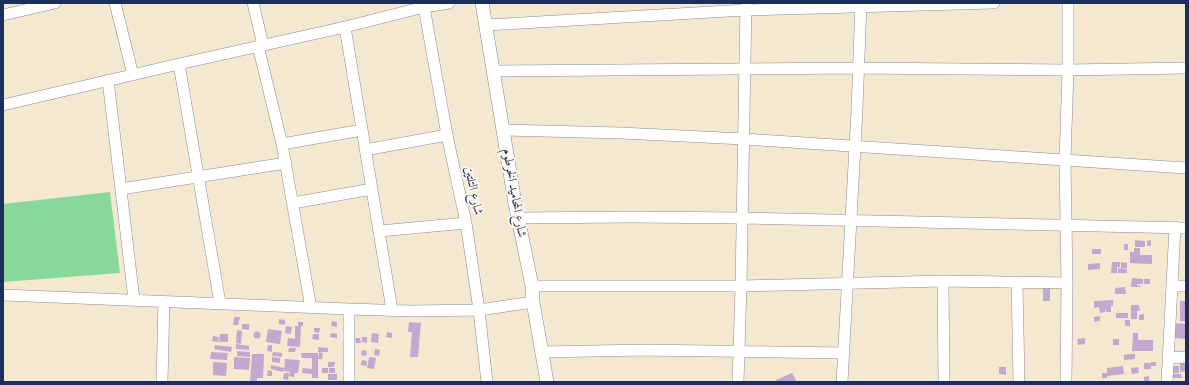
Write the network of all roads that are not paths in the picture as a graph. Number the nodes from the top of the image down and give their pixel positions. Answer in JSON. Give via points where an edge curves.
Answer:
{"nodes":[{"id":1,"x":55,"y":3,"type":"edge"},
{"id":2,"x":115,"y":3,"type":"edge"},
{"id":3,"x":253,"y":3,"type":"edge"},
{"id":4,"x":447,"y":3,"type":"edge"},
{"id":5,"x":482,"y":3,"type":"edge"},
{"id":6,"x":994,"y":3,"type":"edge"},
{"id":7,"x":1068,"y":3,"type":"edge"},
{"id":8,"x":861,"y":5,"type":"edge"},
{"id":9,"x":424,"y":7,"type":"junction"},
{"id":10,"x":746,"y":7,"type":"edge"},
{"id":11,"x":3,"y":15,"type":"edge"},
{"id":12,"x":487,"y":25,"type":"junction"},
{"id":13,"x":345,"y":27,"type":"junction"},
{"id":14,"x":261,"y":46,"type":"junction"},
{"id":15,"x":179,"y":64,"type":"junction"},
{"id":16,"x":858,"y":68,"type":"junction"},
{"id":17,"x":1186,"y":68,"type":"edge"},
{"id":18,"x":745,"y":69,"type":"junction"},
{"id":19,"x":1068,"y":70,"type":"junction"},
{"id":20,"x":494,"y":72,"type":"junction"},
{"id":21,"x":133,"y":75,"type":"junction"},
{"id":22,"x":108,"y":80,"type":"junction"},
{"id":23,"x":3,"y":105,"type":"edge"},
{"id":24,"x":362,"y":130,"type":"junction"},
{"id":25,"x":504,"y":130,"type":"junction"},
{"id":26,"x":447,"y":136,"type":"junction"},
{"id":27,"x":744,"y":139,"type":"junction"},
{"id":28,"x":282,"y":144,"type":"junction"},
{"id":29,"x":855,"y":147,"type":"junction"},
{"id":30,"x":366,"y":150,"type":"junction"},
{"id":31,"x":1065,"y":160,"type":"junction"},
{"id":32,"x":286,"y":163,"type":"junction"},
{"id":33,"x":1186,"y":168,"type":"edge"},
{"id":34,"x":199,"y":176,"type":"junction"},
{"id":35,"x":121,"y":189,"type":"junction"},
{"id":36,"x":372,"y":189,"type":"junction"},
{"id":37,"x":293,"y":203,"type":"junction"},
{"id":38,"x":518,"y":218,"type":"junction"},
{"id":39,"x":742,"y":218,"type":"junction"},
{"id":40,"x":850,"y":220,"type":"junction"},
{"id":41,"x":466,"y":223,"type":"junction"},
{"id":42,"x":1066,"y":225,"type":"junction"},
{"id":43,"x":1181,"y":228,"type":"edge"},
{"id":44,"x":380,"y":232,"type":"junction"},
{"id":45,"x":943,"y":282,"type":"junction"},
{"id":46,"x":1017,"y":282,"type":"junction"},
{"id":47,"x":1067,"y":283,"type":"junction"},
{"id":48,"x":847,"y":284,"type":"junction"},
{"id":49,"x":532,"y":286,"type":"junction"},
{"id":50,"x":741,"y":286,"type":"junction"},
{"id":51,"x":1173,"y":286,"type":"junction"},
{"id":52,"x":1186,"y":286,"type":"edge"},
{"id":53,"x":3,"y":295,"type":"edge"},
{"id":54,"x":134,"y":300,"type":"junction"},
{"id":55,"x":164,"y":301,"type":"junction"},
{"id":56,"x":533,"y":302,"type":"junction"},
{"id":57,"x":220,"y":303,"type":"junction"},
{"id":58,"x":311,"y":308,"type":"junction"},
{"id":59,"x":349,"y":309,"type":"junction"},
{"id":60,"x":392,"y":310,"type":"junction"},
{"id":61,"x":480,"y":310,"type":"junction"},
{"id":62,"x":542,"y":352,"type":"junction"},
{"id":63,"x":739,"y":352,"type":"junction"},
{"id":64,"x":844,"y":353,"type":"junction"},
{"id":65,"x":1186,"y":357,"type":"edge"},
{"id":66,"x":1168,"y":358,"type":"junction"},
{"id":67,"x":162,"y":382,"type":"edge"},
{"id":68,"x":349,"y":382,"type":"edge"},
{"id":69,"x":487,"y":382,"type":"edge"},
{"id":70,"x":546,"y":382,"type":"edge"},
{"id":71,"x":738,"y":382,"type":"edge"},
{"id":72,"x":842,"y":382,"type":"edge"},
{"id":73,"x":944,"y":382,"type":"edge"},
{"id":74,"x":1019,"y":382,"type":"edge"},
{"id":75,"x":1066,"y":382,"type":"edge"},
{"id":76,"x":1167,"y":382,"type":"edge"}],
"edges":[{"from":1,"to":11,"type":"street"},
{"from":2,"to":21,"type":"street"},
{"from":3,"to":14,"type":"street"},
{"from":4,"to":9,"type":"street"},
{"from":5,"to":12,"type":"street","name":"شارع المحاميد الخرطوم"},
{"from":6,"to":8,"type":"street"},
{"from":7,"to":19,"type":"street"},
{"from":8,"to":10,"type":"street"},
{"from":8,"to":16,"type":"street"},
{"from":9,"to":13,"type":"street"},
{"from":9,"to":26,"type":"street","name":"شارع التلتين"},
{"from":10,"to":12,"type":"street"},
{"from":10,"to":18,"type":"street"},
{"from":12,"to":20,"type":"street","name":"شارع المحاميد الخرطوم"},
{"from":13,"to":14,"type":"street"},
{"from":13,"to":24,"type":"street"},
{"from":14,"to":15,"type":"street"},
{"from":14,"to":28,"type":"street"},
{"from":15,"to":21,"type":"street"},
{"from":15,"to":34,"type":"street"},
{"from":16,"to":18,"type":"street"},
{"from":16,"to":19,"type":"street"},
{"from":16,"to":29,"type":"street"},
{"from":17,"to":19,"type":"street"},
{"from":18,"to":20,"type":"street"},
{"from":18,"to":27,"type":"street"},
{"from":19,"to":31,"type":"street"},
{"from":20,"to":25,"type":"street","name":"شارع المحاميد الخرطوم"},
{"from":21,"to":22,"type":"street"},
{"from":22,"to":23,"type":"street"},
{"from":22,"to":35,"type":"street"},
{"from":24,"to":28,"type":"street"},
{"from":24,"to":30,"type":"street"},
{"from":25,"to":27,"type":"street"},
{"from":25,"to":38,"type":"street","name":"شارع المحاميد الخرطوم"},
{"from":26,"to":30,"type":"street"},
{"from":26,"to":41,"type":"street","name":"شارع التلتين"},
{"from":27,"to":29,"type":"street"},
{"from":27,"to":39,"type":"street"},
{"from":28,"to":32,"type":"street"},
{"from":29,"to":31,"type":"street"},
{"from":29,"to":40,"type":"street"},
{"from":30,"to":36,"type":"street"},
{"from":31,"to":33,"type":"street"},
{"from":31,"to":42,"type":"street"},
{"from":32,"to":34,"type":"street"},
{"from":32,"to":37,"type":"street"},
{"from":34,"to":35,"type":"street"},
{"from":34,"to":57,"type":"street"},
{"from":35,"to":54,"type":"street"},
{"from":36,"to":37,"type":"street"},
{"from":36,"to":44,"type":"street"},
{"from":37,"to":58,"type":"street"},
{"from":38,"to":39,"type":"street"},
{"from":38,"to":49,"type":"street","name":"شارع المحاميد الخرطوم"},
{"from":39,"to":40,"type":"street"},
{"from":39,"to":50,"type":"street"},
{"from":40,"to":42,"type":"street"},
{"from":40,"to":48,"type":"street"},
{"from":41,"to":44,"type":"street"},
{"from":41,"to":61,"type":"street","name":"شارع التلتين"},
{"from":42,"to":43,"type":"street"},
{"from":42,"to":47,"type":"street"},
{"from":43,"to":51,"type":"street"},
{"from":44,"to":60,"type":"street"},
{"from":45,"to":46,"type":"street"},
{"from":45,"to":48,"type":"street"},
{"from":45,"to":73,"type":"street"},
{"from":46,"to":47,"type":"street"},
{"from":46,"to":74,"type":"street"},
{"from":47,"to":75,"type":"street"},
{"from":48,"to":50,"type":"street"},
{"from":48,"to":64,"type":"street"},
{"from":49,"to":50,"type":"street"},
{"from":49,"to":56,"type":"street","name":"شارع المحاميد الخرطوم"},
{"from":50,"to":63,"type":"street"},
{"from":51,"to":52,"type":"street"},
{"from":51,"to":66,"type":"street"},
{"from":53,"to":54,"type":"street"},
{"from":54,"to":55,"type":"street"},
{"from":55,"to":57,"type":"street"},
{"from":55,"to":67,"type":"street"},
{"from":56,"to":61,"type":"street"},
{"from":56,"to":62,"type":"street","name":"شارع المحاميد الخرطوم"},
{"from":57,"to":58,"type":"street"},
{"from":58,"to":59,"type":"street"},
{"from":59,"to":60,"type":"street"},
{"from":59,"to":68,"type":"street"},
{"from":60,"to":61,"type":"street"},
{"from":61,"to":69,"type":"street","name":"شارع التلتين"},
{"from":62,"to":63,"type":"street"},
{"from":62,"to":70,"type":"street","name":"شارع المحاميد الخرطوم"},
{"from":63,"to":64,"type":"street"},
{"from":63,"to":71,"type":"street"},
{"from":64,"to":72,"type":"street"},
{"from":65,"to":66,"type":"street"},
{"from":66,"to":76,"type":"street"}]}
